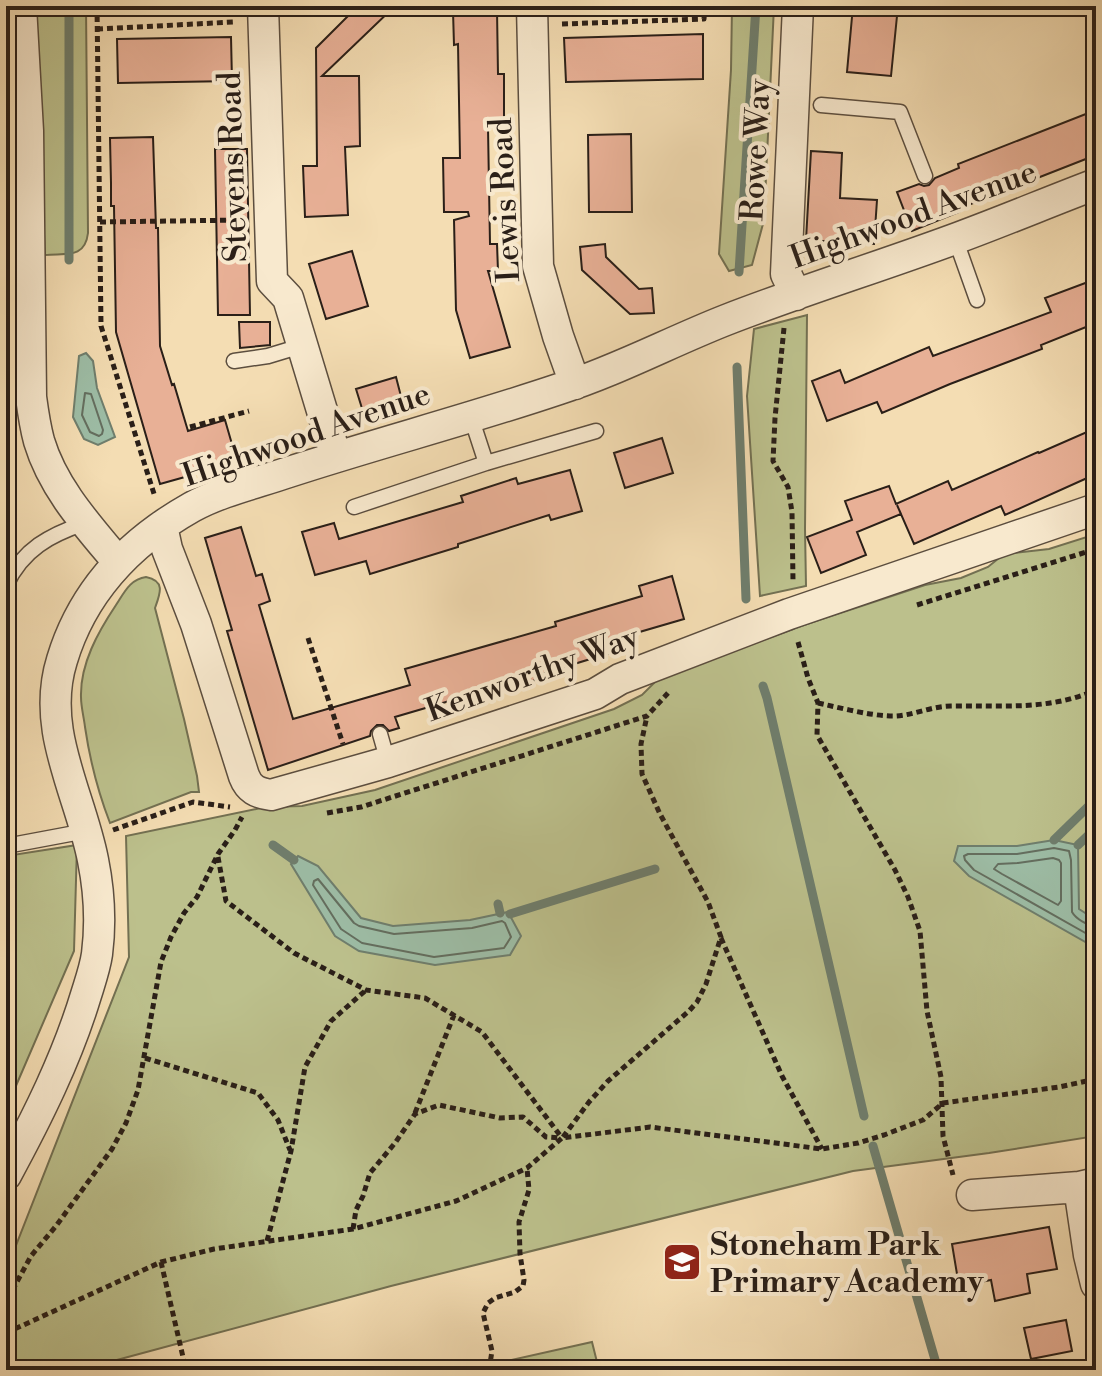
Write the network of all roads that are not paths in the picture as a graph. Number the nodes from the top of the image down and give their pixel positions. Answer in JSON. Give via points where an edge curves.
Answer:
{"nodes":[{"id":1,"x":21,"y":6,"type":"edge"},
{"id":2,"x":798,"y":6,"type":"edge"},
{"id":3,"x":263,"y":13,"type":"edge"},
{"id":4,"x":533,"y":15,"type":"edge"},
{"id":5,"x":821,"y":105,"type":"dead end"},
{"id":6,"x":925,"y":176,"type":"dead end"},
{"id":7,"x":1096,"y":184,"type":"edge"},
{"id":8,"x":950,"y":237,"type":"junction"},
{"id":9,"x":791,"y":297,"type":"junction"},
{"id":10,"x":977,"y":300,"type":"dead end"},
{"id":11,"x":301,"y":346,"type":"junction"},
{"id":12,"x":234,"y":361,"type":"dead end"},
{"id":13,"x":575,"y":384,"type":"junction"},
{"id":14,"x":471,"y":417,"type":"junction"},
{"id":15,"x":596,"y":431,"type":"dead end"},
{"id":16,"x":336,"y":457,"type":"junction"},
{"id":17,"x":486,"y":463,"type":"junction"},
{"id":18,"x":354,"y":507,"type":"dead end"},
{"id":19,"x":1096,"y":509,"type":"edge"},
{"id":20,"x":85,"y":523,"type":"junction"},
{"id":21,"x":162,"y":526,"type":"junction"},
{"id":22,"x":118,"y":562,"type":"junction"},
{"id":23,"x":6,"y":585,"type":"edge"},
{"id":24,"x":87,"y":835,"type":"junction"},
{"id":25,"x":6,"y":846,"type":"edge"},
{"id":26,"x":6,"y":1175,"type":"edge"},
{"id":27,"x":1088,"y":1185,"type":"edge"},
{"id":28,"x":972,"y":1195,"type":"road end"},
{"id":29,"x":1096,"y":1284,"type":"edge"}],
"edges":[{"from":1,"to":20,"type":"street","via":[[31,397],[44,455]]},
{"from":2,"to":9,"type":"street","name":"Rowe Way","via":[[786,274]]},
{"from":3,"to":11,"type":"street","name":"Stevens Road","via":[[272,281],[288,298]]},
{"from":4,"to":13,"type":"street","name":"Lewis Road","via":[[538,266]]},
{"from":5,"to":6,"type":"lane","via":[[900,112]]},
{"from":7,"to":8,"type":"street","name":"Highwood Avenue"},
{"from":8,"to":9,"type":"street","name":"Highwood Avenue"},
{"from":8,"to":10,"type":"lane"},
{"from":9,"to":13,"type":"street","name":"Highwood Avenue"},
{"from":11,"to":12,"type":"lane"},
{"from":11,"to":16,"type":"street","name":"Stevens Road"},
{"from":13,"to":14,"type":"street","name":"Highwood Avenue"},
{"from":14,"to":16,"type":"street","name":"Highwood Avenue"},
{"from":14,"to":17,"type":"lane"},
{"from":15,"to":17,"type":"lane"},
{"from":16,"to":21,"type":"street","name":"Highwood Avenue","via":[[203,501]]},
{"from":17,"to":18,"type":"lane"},
{"from":19,"to":21,"type":"street","name":"Kenworthy Way","via":[[789,614],[620,679],[595,694],[384,748],[352,771],[250,800]]},
{"from":20,"to":22,"type":"street"},
{"from":20,"to":23,"type":"lane","via":[[39,545],[15,567]]},
{"from":21,"to":22,"type":"street","name":"Highwood Avenue"},
{"from":22,"to":24,"type":"street","name":"Highwood Avenue","via":[[75,627],[56,689],[63,758]]},
{"from":24,"to":25,"type":"lane"},
{"from":24,"to":26,"type":"street","name":"Highwood Avenue","via":[[98,905],[97,955],[78,1022]]},
{"from":27,"to":28,"type":"street"},
{"from":27,"to":29,"type":"street","via":[[1089,1255]]}]}
